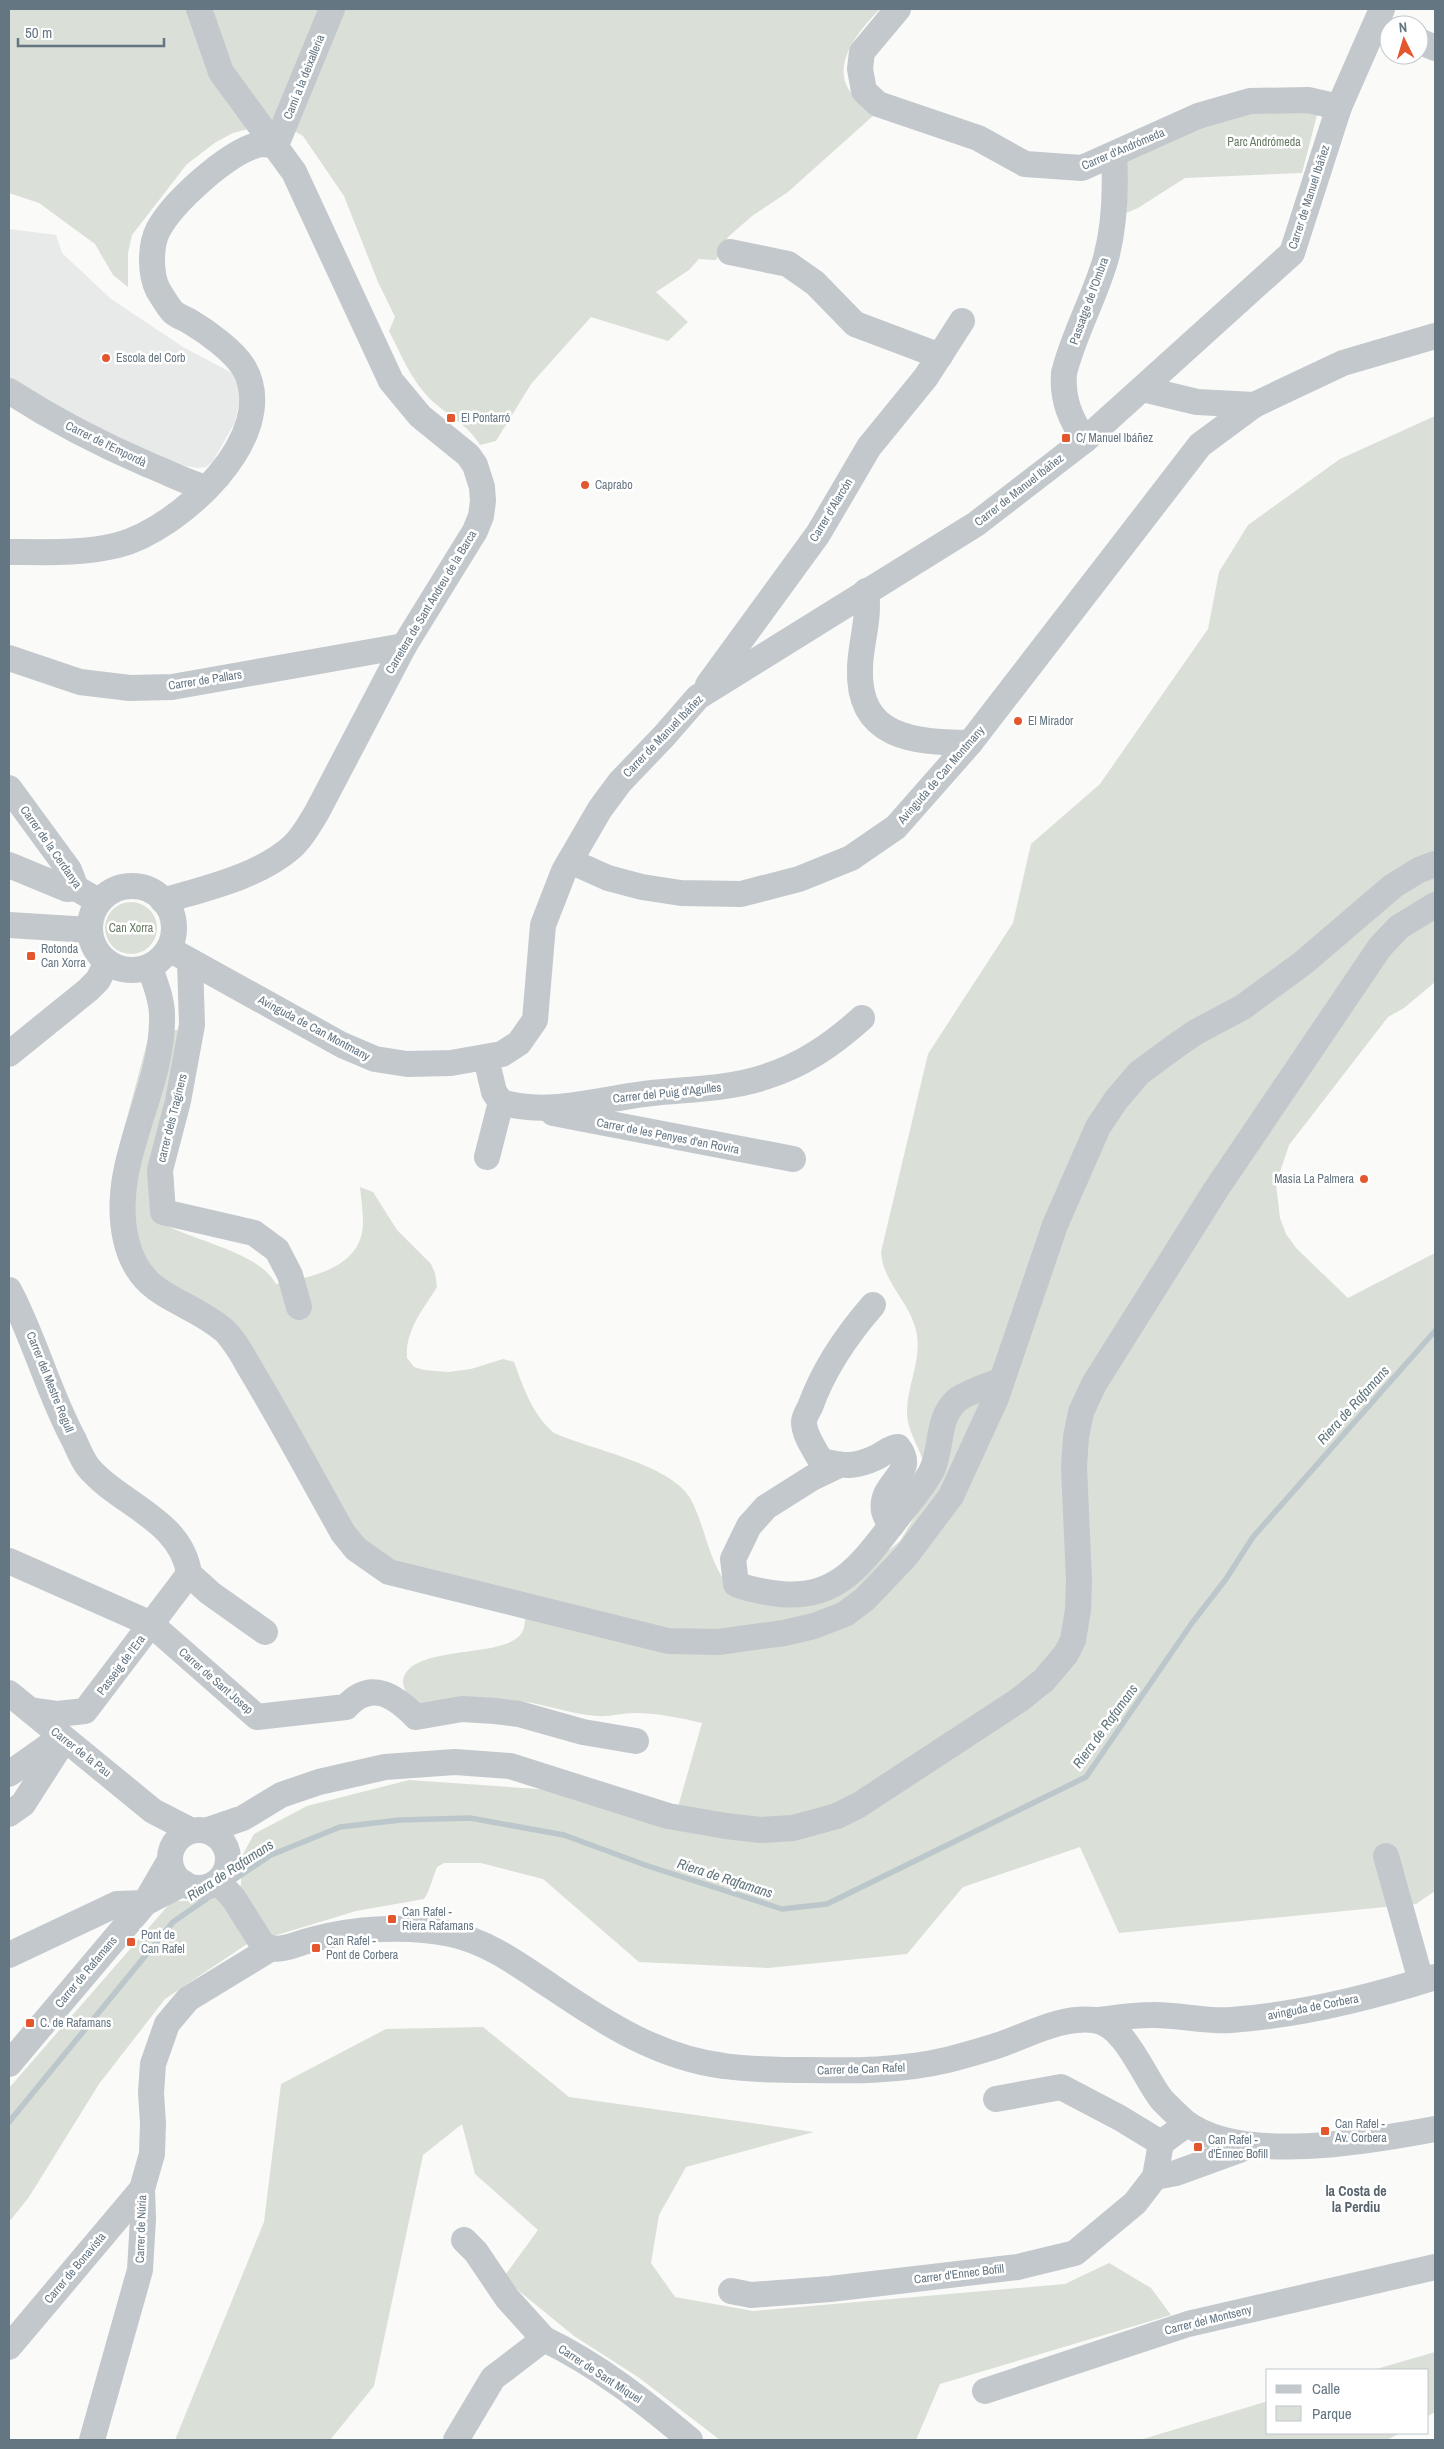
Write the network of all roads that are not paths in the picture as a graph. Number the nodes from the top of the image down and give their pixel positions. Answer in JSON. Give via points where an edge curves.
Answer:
{"nodes":[{"id":1,"x":199,"y":9,"type":"edge"},
{"id":2,"x":332,"y":9,"type":"edge"},
{"id":3,"x":898,"y":9,"type":"edge"},
{"id":4,"x":1379,"y":26,"type":"edge"},
{"id":5,"x":1339,"y":107,"type":"junction"},
{"id":6,"x":276,"y":145,"type":"junction"},
{"id":7,"x":1114,"y":155,"type":"junction"},
{"id":8,"x":730,"y":252,"type":"dead end"},
{"id":9,"x":962,"y":321,"type":"dead end"},
{"id":10,"x":1435,"y":336,"type":"edge"},
{"id":11,"x":940,"y":356,"type":"junction"},
{"id":12,"x":1143,"y":389,"type":"junction"},
{"id":13,"x":9,"y":391,"type":"edge"},
{"id":14,"x":1196,"y":402,"type":"junction"},
{"id":15,"x":1254,"y":405,"type":"junction"},
{"id":16,"x":1085,"y":440,"type":"junction"},
{"id":17,"x":1200,"y":445,"type":"junction"},
{"id":18,"x":206,"y":488,"type":"junction"},
{"id":19,"x":9,"y":552,"type":"edge"},
{"id":20,"x":866,"y":592,"type":"junction"},
{"id":21,"x":404,"y":646,"type":"junction"},
{"id":22,"x":9,"y":658,"type":"edge"},
{"id":23,"x":698,"y":697,"type":"junction"},
{"id":24,"x":970,"y":743,"type":"junction"},
{"id":25,"x":9,"y":788,"type":"edge"},
{"id":26,"x":570,"y":862,"type":"junction"},
{"id":27,"x":1435,"y":864,"type":"edge"},
{"id":28,"x":9,"y":865,"type":"edge"},
{"id":29,"x":75,"y":885,"type":"junction"},
{"id":30,"x":164,"y":901,"type":"junction"},
{"id":31,"x":1435,"y":904,"type":"edge"},
{"id":32,"x":9,"y":925,"type":"edge"},
{"id":33,"x":90,"y":930,"type":"junction"},
{"id":34,"x":179,"y":955,"type":"junction"},
{"id":35,"x":107,"y":962,"type":"junction"},
{"id":36,"x":150,"y":968,"type":"junction"},
{"id":37,"x":862,"y":1018,"type":"dead end"},
{"id":38,"x":9,"y":1054,"type":"edge"},
{"id":39,"x":486,"y":1058,"type":"junction"},
{"id":40,"x":501,"y":1102,"type":"junction"},
{"id":41,"x":546,"y":1107,"type":"junction"},
{"id":42,"x":487,"y":1157,"type":"dead end"},
{"id":43,"x":793,"y":1159,"type":"dead end"},
{"id":44,"x":9,"y":1290,"type":"edge"},
{"id":45,"x":873,"y":1305,"type":"dead end"},
{"id":46,"x":299,"y":1307,"type":"dead end"},
{"id":47,"x":1002,"y":1380,"type":"junction"},
{"id":48,"x":839,"y":1465,"type":"junction"},
{"id":49,"x":890,"y":1526,"type":"junction"},
{"id":50,"x":9,"y":1561,"type":"edge"},
{"id":51,"x":189,"y":1574,"type":"junction"},
{"id":52,"x":151,"y":1624,"type":"junction"},
{"id":53,"x":265,"y":1632,"type":"dead end"},
{"id":54,"x":9,"y":1693,"type":"edge"},
{"id":55,"x":30,"y":1710,"type":"junction"},
{"id":56,"x":62,"y":1739,"type":"junction"},
{"id":57,"x":636,"y":1741,"type":"dead end"},
{"id":58,"x":9,"y":1774,"type":"edge"},
{"id":59,"x":153,"y":1811,"type":"junction"},
{"id":60,"x":9,"y":1814,"type":"edge"},
{"id":61,"x":243,"y":1818,"type":"junction"},
{"id":62,"x":199,"y":1830,"type":"junction"},
{"id":63,"x":170,"y":1855,"type":"junction"},
{"id":64,"x":1386,"y":1856,"type":"dead end"},
{"id":65,"x":211,"y":1873,"type":"junction"},
{"id":66,"x":145,"y":1903,"type":"junction"},
{"id":67,"x":261,"y":1940,"type":"junction"},
{"id":68,"x":9,"y":1955,"type":"edge"},
{"id":69,"x":1428,"y":1979,"type":"edge"},
{"id":70,"x":1098,"y":2020,"type":"junction"},
{"id":71,"x":9,"y":2064,"type":"edge"},
{"id":72,"x":996,"y":2099,"type":"dead end"},
{"id":73,"x":1187,"y":2124,"type":"junction"},
{"id":74,"x":1435,"y":2129,"type":"edge"},
{"id":75,"x":1161,"y":2142,"type":"junction"},
{"id":76,"x":1253,"y":2145,"type":"junction"},
{"id":77,"x":1155,"y":2176,"type":"junction"},
{"id":78,"x":142,"y":2189,"type":"junction"},
{"id":79,"x":464,"y":2240,"type":"dead end"},
{"id":80,"x":1435,"y":2267,"type":"edge"},
{"id":81,"x":731,"y":2291,"type":"dead end"},
{"id":82,"x":544,"y":2339,"type":"junction"},
{"id":83,"x":9,"y":2347,"type":"edge"},
{"id":84,"x":985,"y":2391,"type":"dead end"},
{"id":85,"x":92,"y":2440,"type":"edge"},
{"id":86,"x":456,"y":2440,"type":"edge"},
{"id":87,"x":690,"y":2440,"type":"edge"}],
"edges":[{"from":1,"to":6,"type":"street","name":"Carretera de Sant Andreu de la Barca","via":[[221,72]]},
{"from":2,"to":6,"type":"street","name":"Camí a la deixalleria"},
{"from":3,"to":7,"type":"street","name":"Carrer d'Andrómeda","via":[[862,52],[860,69],[864,91],[878,104],[978,138],[1026,164],[1082,168]]},
{"from":4,"to":5,"type":"street","name":"Carrer de Manuel Ibáñez"},
{"from":5,"to":7,"type":"street","name":"Carrer d'Andrómeda","via":[[1308,100],[1250,101],[1198,116]]},
{"from":5,"to":12,"type":"street","name":"Carrer de Manuel Ibáñez","via":[[1292,253]]},
{"from":6,"to":18,"type":"street","via":[[259,144],[247,149],[192,188],[158,231],[154,246],[152,263],[157,288],[173,312],[216,340],[232,355],[243,366],[252,387],[252,407],[242,440]]},
{"from":6,"to":21,"type":"street","name":"Carretera de Sant Andreu de la Barca","via":[[294,172],[391,381],[420,416],[468,454],[479,474],[483,501],[475,530]]},
{"from":7,"to":16,"type":"street","name":"Passatge de l'Ombra","via":[[1113,224],[1106,259],[1064,373],[1063,386],[1071,420]]},
{"from":8,"to":11,"type":"street","via":[[788,264],[815,283],[854,324]]},
{"from":9,"to":11,"type":"street","name":"Carrer d'Alarcón"},
{"from":10,"to":15,"type":"street","name":"Avinguda de Can Montmany","via":[[1343,363]]},
{"from":11,"to":23,"type":"street","name":"Carrer d'Alarcón","via":[[869,447],[818,534]]},
{"from":12,"to":14,"type":"street","name":"Avinguda de Can Montmany"},
{"from":12,"to":16,"type":"street","name":"Carrer de Manuel Ibáñez"},
{"from":13,"to":18,"type":"street","name":"Carrer de l'Empordà","via":[[105,446]]},
{"from":14,"to":15,"type":"street","name":"Avinguda de Can Montmany"},
{"from":14,"to":17,"type":"street","via":[[1204,426]]},
{"from":15,"to":17,"type":"street","name":"Avinguda de Can Montmany"},
{"from":16,"to":20,"type":"street","name":"Carrer de Manuel Ibáñez","via":[[976,524]]},
{"from":17,"to":24,"type":"street","name":"Avinguda de Can Montmany"},
{"from":18,"to":19,"type":"street","via":[[180,514],[161,527],[119,544],[93,550]]},
{"from":20,"to":23,"type":"street","name":"Carrer de Manuel Ibáñez"},
{"from":20,"to":24,"type":"street","via":[[868,616],[860,668],[865,707],[879,724],[904,737]]},
{"from":21,"to":22,"type":"street","name":"Carrer de Pallars","via":[[172,687],[130,688],[80,682]]},
{"from":21,"to":30,"type":"street","name":"Carretera de Sant Andreu de la Barca","via":[[301,838],[278,857],[250,872]]},
{"from":23,"to":26,"type":"street","name":"Carrer de Manuel Ibáñez","via":[[620,782],[600,809]]},
{"from":24,"to":26,"type":"street","name":"Avinguda de Can Montmany","via":[[916,806],[874,844],[851,858],[776,886],[741,894],[681,893],[608,878]]},
{"from":25,"to":29,"type":"street","name":"Carrer de la Cerdanya"},
{"from":26,"to":39,"type":"street","name":"Avinguda de Can Montmany","via":[[543,925],[535,1020],[513,1048]]},
{"from":27,"to":47,"type":"street","via":[[1393,886],[1303,963],[1242,1007],[1177,1045],[1139,1073],[1116,1100],[1098,1127],[1054,1225]]},
{"from":28,"to":29,"type":"street"},
{"from":29,"to":30,"type":"street","via":[[105,894],[130,886],[144,888]]},
{"from":29,"to":33,"type":"street","via":[[92,914]]},
{"from":30,"to":34,"type":"street","via":[[170,910]]},
{"from":31,"to":61,"type":"street","via":[[1399,927],[1380,948],[1215,1191],[1094,1384],[1081,1412],[1076,1438],[1074,1468],[1079,1580],[1073,1640],[1057,1667],[1020,1700],[859,1805],[837,1816],[793,1828],[760,1830],[668,1816],[510,1766],[455,1762],[362,1771],[281,1795]]},
{"from":32,"to":33,"type":"street"},
{"from":33,"to":35,"type":"street","via":[[99,953]]},
{"from":34,"to":36,"type":"street"},
{"from":34,"to":39,"type":"street","name":"Avinguda de Can Montmany","via":[[375,1059],[407,1064]]},
{"from":34,"to":46,"type":"street","name":"carrer dels Traginers","via":[[192,1025],[178,1101],[160,1170],[163,1212],[254,1234],[277,1250],[290,1274]]},
{"from":35,"to":36,"type":"street","via":[[128,971]]},
{"from":35,"to":38,"type":"street","via":[[98,980],[88,990]]},
{"from":36,"to":47,"type":"street","via":[[161,1000],[162,1015],[159,1054],[126,1167],[123,1213],[126,1240],[134,1263],[143,1279],[155,1288],[226,1332],[343,1533],[356,1549],[390,1572],[668,1641],[718,1642],[814,1626],[845,1614],[865,1599],[931,1526],[951,1496]]},
{"from":37,"to":41,"type":"street","name":"Carrer del Puig d'Agulles","via":[[838,1040],[812,1057],[766,1077],[725,1087]]},
{"from":39,"to":40,"type":"street","via":[[494,1092]]},
{"from":40,"to":41,"type":"street","name":"Carrer del Puig d'Agulles"},
{"from":40,"to":42,"type":"street"},
{"from":41,"to":43,"type":"street","name":"Carrer de les Penyes d'en Rovira","via":[[555,1114]]},
{"from":44,"to":51,"type":"street","name":"Carrer del Mestre Regull","via":[[24,1319],[54,1400],[88,1466],[115,1492],[151,1516],[176,1539],[187,1559]]},
{"from":45,"to":48,"type":"street","via":[[832,1359],[804,1422],[821,1461]]},
{"from":47,"to":49,"type":"street","via":[[958,1400],[942,1421],[932,1468],[920,1489]]},
{"from":48,"to":49,"type":"street","via":[[858,1466],[890,1448],[898,1447],[906,1465],[885,1496],[884,1511]]},
{"from":48,"to":49,"type":"street","via":[[766,1507],[749,1526],[733,1559],[736,1584],[748,1590],[790,1595],[820,1591],[852,1572]]},
{"from":50,"to":52,"type":"street","name":"Carrer de Sant Josep"},
{"from":51,"to":52,"type":"street","name":"Passeig de l'Era"},
{"from":51,"to":53,"type":"street"},
{"from":52,"to":55,"type":"street","name":"Passeig de l'Era","via":[[85,1711],[58,1714]]},
{"from":52,"to":57,"type":"street","name":"Carrer de Sant Josep","via":[[257,1717],[346,1707],[353,1699],[371,1692],[395,1697],[416,1717],[462,1710],[503,1712]]},
{"from":54,"to":55,"type":"street","name":"Carrer de la Pau"},
{"from":55,"to":56,"type":"street","name":"Carrer de la Pau"},
{"from":56,"to":58,"type":"street"},
{"from":56,"to":59,"type":"street","name":"Carrer de la Pau"},
{"from":56,"to":60,"type":"street","via":[[22,1804]]},
{"from":59,"to":62,"type":"street","name":"Carrer de la Pau"},
{"from":59,"to":63,"type":"street","name":"Carrer de la Pau"},
{"from":61,"to":62,"type":"street"},
{"from":61,"to":65,"type":"street"},
{"from":62,"to":63,"type":"street","name":"Carrer de Rafamans","via":[[179,1838]]},
{"from":62,"to":65,"type":"street","name":"Carrer de la Pau","via":[[220,1838]]},
{"from":63,"to":65,"type":"street","name":"Carrer de la Pau","via":[[173,1873]]},
{"from":63,"to":66,"type":"street","name":"Carrer de Rafamans"},
{"from":64,"to":69,"type":"street"},
{"from":65,"to":66,"type":"street","name":"Carrer de Rafamans"},
{"from":65,"to":67,"type":"street","via":[[234,1899]]},
{"from":66,"to":68,"type":"street","via":[[117,1904]]},
{"from":66,"to":71,"type":"street","name":"Carrer de Rafamans"},
{"from":67,"to":70,"type":"street","name":"Carrer de Can Rafel","via":[[283,1949],[323,1936],[358,1931],[413,1930],[452,1934],[497,1951],[582,2008],[634,2038],[688,2059],[723,2066],[865,2071],[913,2067],[994,2047],[1075,2020]]},
{"from":67,"to":78,"type":"street","name":"Carrer de Núria","via":[[188,1999],[167,2024],[153,2064],[152,2154]]},
{"from":69,"to":70,"type":"street","name":"avinguda de Corbera","via":[[1277,2016],[1228,2020],[1152,2015]]},
{"from":70,"to":73,"type":"street","via":[[1114,2029],[1162,2100]]},
{"from":72,"to":75,"type":"street","via":[[1061,2087]]},
{"from":73,"to":75,"type":"street"},
{"from":73,"to":76,"type":"street","via":[[1222,2138]]},
{"from":74,"to":76,"type":"street","via":[[1342,2144]]},
{"from":75,"to":77,"type":"street","name":"Carrer d'Ennec Bofill"},
{"from":76,"to":77,"type":"street","via":[[1176,2173]]},
{"from":77,"to":81,"type":"street","name":"Carrer d'Ennec Bofill","via":[[1135,2203],[1075,2253],[1018,2268],[830,2289],[751,2295]]},
{"from":78,"to":83,"type":"street","name":"Carrer de Bonavista"},
{"from":78,"to":85,"type":"street","name":"Carrer de Núria","via":[[144,2219],[140,2270]]},
{"from":79,"to":82,"type":"street","via":[[507,2298]]},
{"from":80,"to":84,"type":"street","name":"Carrer del Montseny","via":[[1188,2324]]},
{"from":82,"to":86,"type":"street","name":"Carrer de Sant Miquel","via":[[494,2378]]},
{"from":82,"to":87,"type":"street","name":"Carrer de Sant Miquel","via":[[620,2384]]}]}
